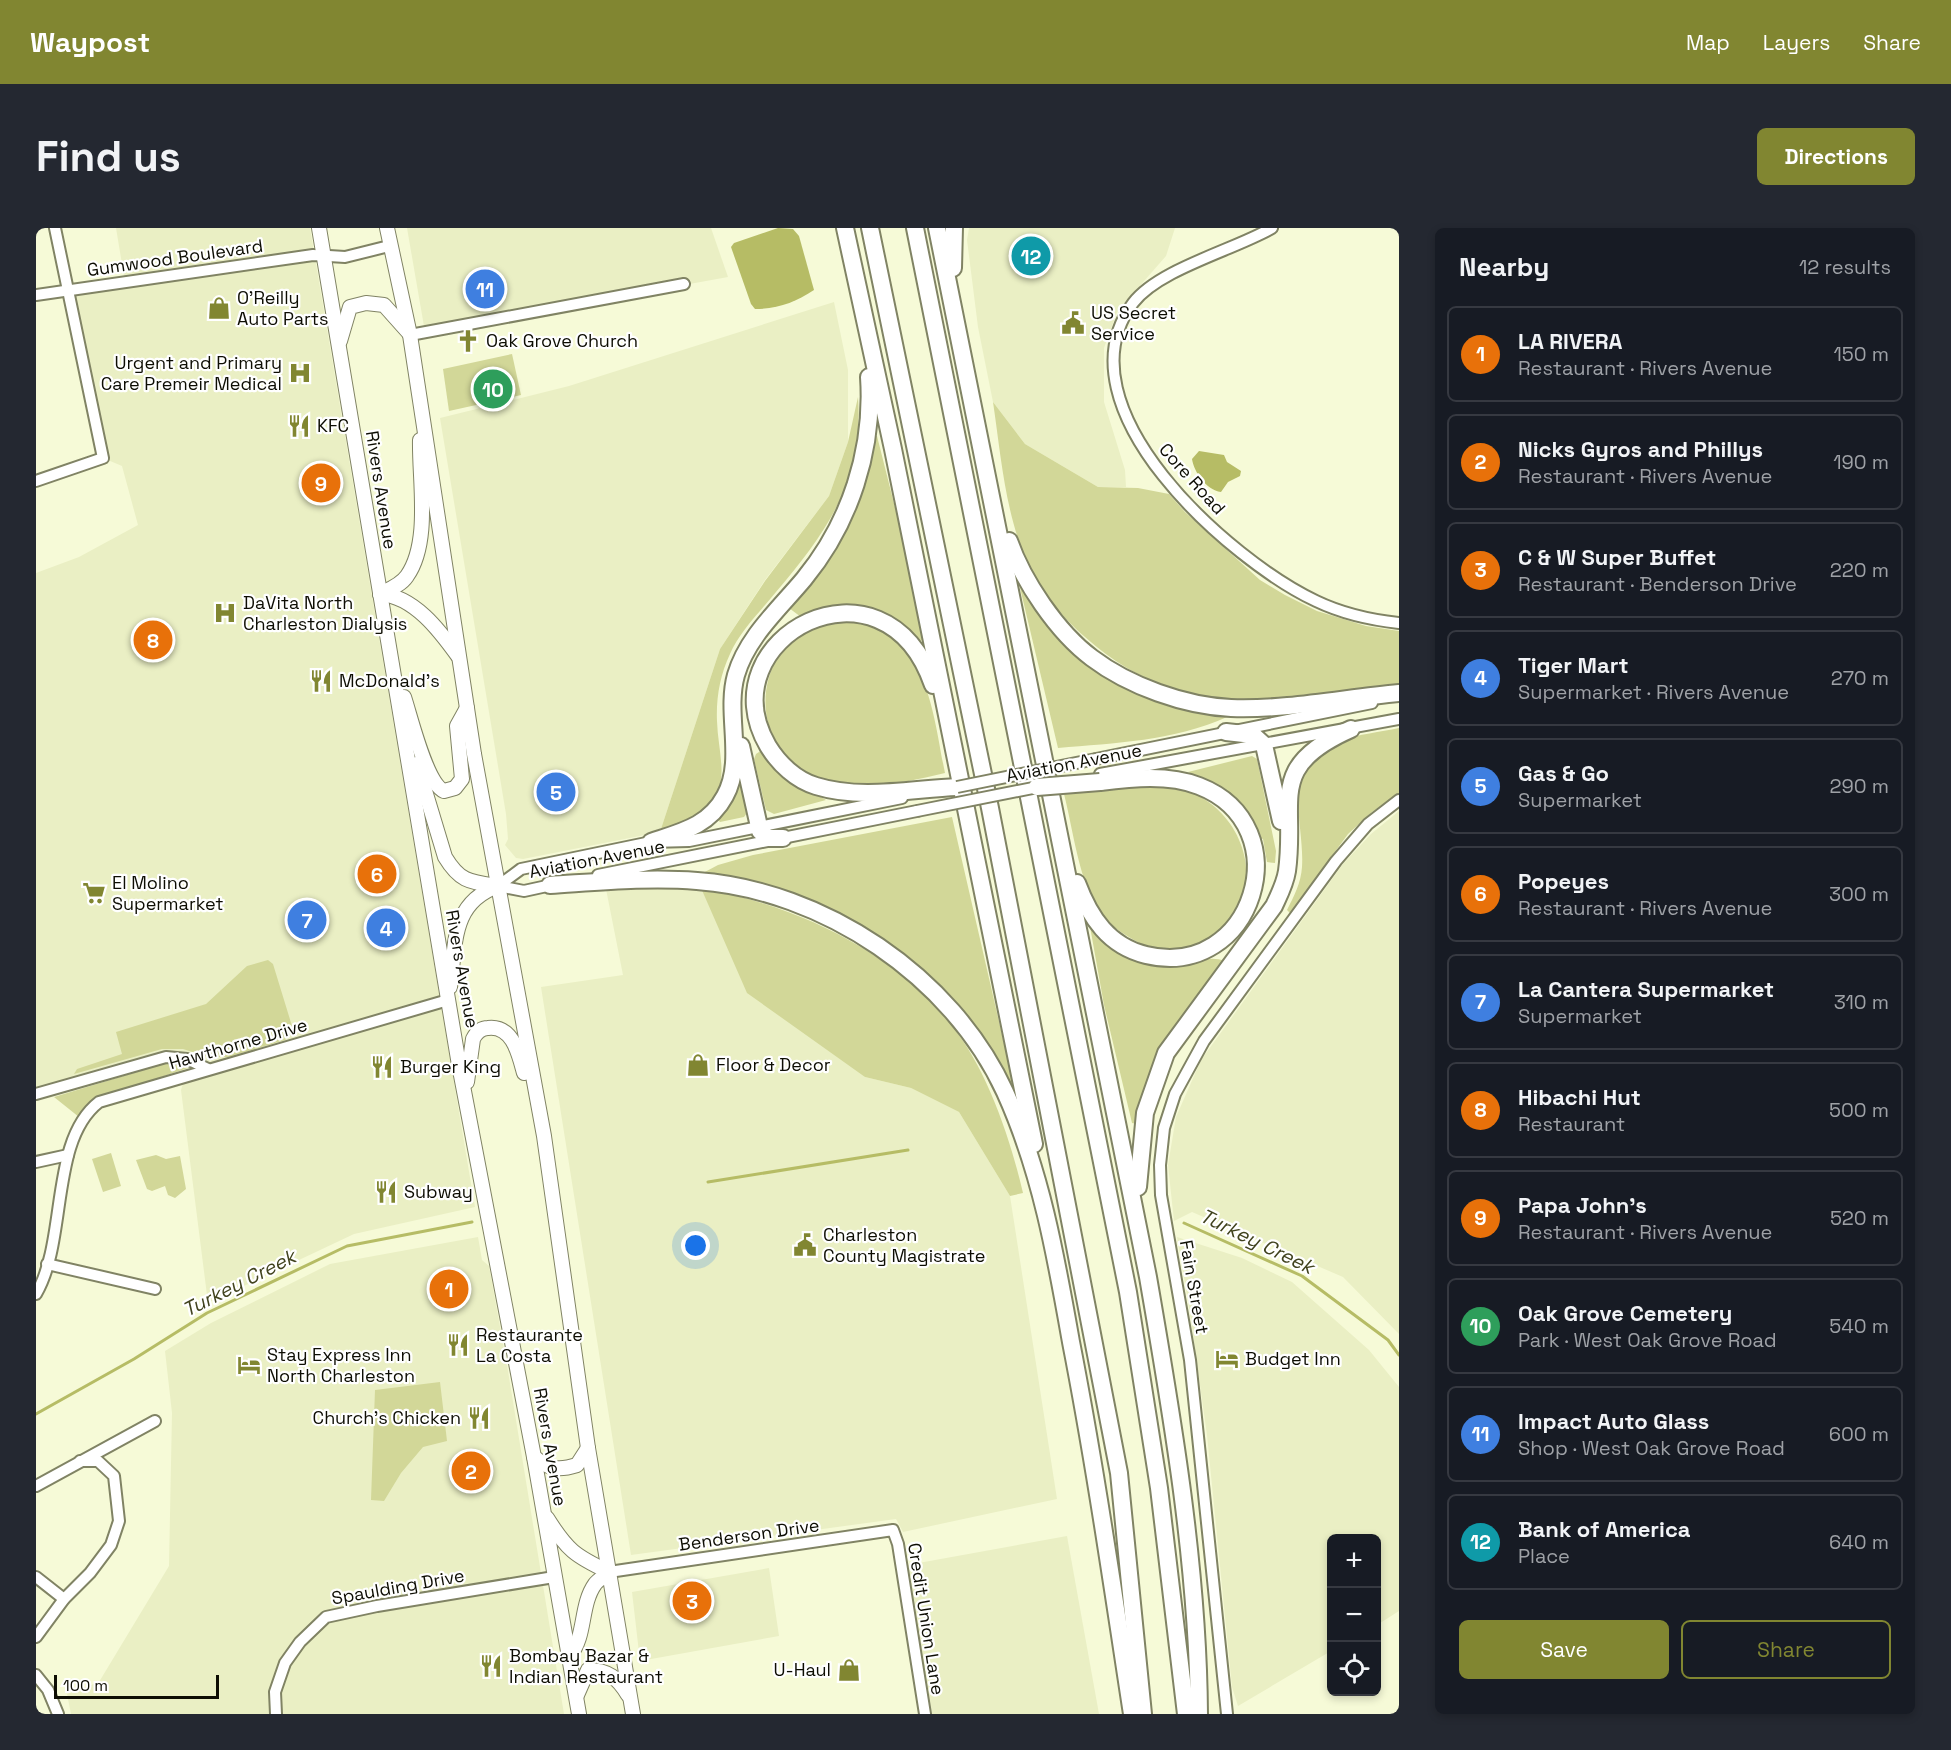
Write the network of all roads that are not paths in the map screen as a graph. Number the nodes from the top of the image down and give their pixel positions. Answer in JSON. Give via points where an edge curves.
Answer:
{"nodes":[{"id":1,"x":55,"y":228,"type":"edge"},
{"id":2,"x":319,"y":228,"type":"edge"},
{"id":3,"x":387,"y":228,"type":"edge"},
{"id":4,"x":844,"y":228,"type":"edge"},
{"id":5,"x":870,"y":228,"type":"edge"},
{"id":6,"x":915,"y":228,"type":"edge"},
{"id":7,"x":937,"y":228,"type":"edge"},
{"id":8,"x":954,"y":228,"type":"edge"},
{"id":9,"x":1272,"y":228,"type":"edge"},
{"id":10,"x":389,"y":246,"type":"junction"},
{"id":11,"x":324,"y":256,"type":"junction"},
{"id":12,"x":855,"y":275,"type":"junction"},
{"id":13,"x":684,"y":284,"type":"dead end"},
{"id":14,"x":69,"y":290,"type":"junction"},
{"id":15,"x":36,"y":295,"type":"edge"},
{"id":16,"x":410,"y":335,"type":"junction"},
{"id":17,"x":339,"y":345,"type":"junction"},
{"id":18,"x":964,"y":361,"type":"junction"},
{"id":19,"x":422,"y":411,"type":"junction"},
{"id":20,"x":984,"y":458,"type":"junction"},
{"id":21,"x":36,"y":481,"type":"edge"},
{"id":22,"x":380,"y":594,"type":"junction"},
{"id":23,"x":1399,"y":623,"type":"edge"},
{"id":24,"x":391,"y":655,"type":"junction"},
{"id":25,"x":459,"y":658,"type":"junction"},
{"id":26,"x":1399,"y":693,"type":"edge"},
{"id":27,"x":1399,"y":698,"type":"edge"},
{"id":28,"x":467,"y":708,"type":"junction"},
{"id":29,"x":734,"y":713,"type":"junction"},
{"id":30,"x":400,"y":714,"type":"junction"},
{"id":31,"x":1399,"y":719,"type":"edge"},
{"id":32,"x":1351,"y":729,"type":"junction"},
{"id":33,"x":1226,"y":732,"type":"junction"},
{"id":34,"x":1264,"y":745,"type":"junction"},
{"id":35,"x":959,"y":769,"type":"junction"},
{"id":36,"x":1100,"y":778,"type":"junction"},
{"id":37,"x":957,"y":787,"type":"joint"},
{"id":38,"x":1037,"y":787,"type":"joint"},
{"id":39,"x":914,"y":793,"type":"junction"},
{"id":40,"x":1399,"y":800,"type":"edge"},
{"id":41,"x":1052,"y":801,"type":"junction"},
{"id":42,"x":758,"y":827,"type":"junction"},
{"id":43,"x":783,"y":838,"type":"junction"},
{"id":44,"x":651,"y":842,"type":"junction"},
{"id":45,"x":1287,"y":845,"type":"junction"},
{"id":46,"x":550,"y":885,"type":"junction"},
{"id":47,"x":498,"y":886,"type":"junction"},
{"id":48,"x":448,"y":1000,"type":"junction"},
{"id":49,"x":208,"y":1070,"type":"junction"},
{"id":50,"x":36,"y":1094,"type":"edge"},
{"id":51,"x":466,"y":1099,"type":"junction"},
{"id":52,"x":544,"y":1136,"type":"junction"},
{"id":53,"x":68,"y":1155,"type":"junction"},
{"id":54,"x":36,"y":1162,"type":"edge"},
{"id":55,"x":1053,"y":1243,"type":"junction"},
{"id":56,"x":47,"y":1264,"type":"junction"},
{"id":57,"x":1148,"y":1277,"type":"junction"},
{"id":58,"x":155,"y":1289,"type":"dead end"},
{"id":59,"x":36,"y":1294,"type":"edge"},
{"id":60,"x":155,"y":1421,"type":"dead end"},
{"id":61,"x":588,"y":1448,"type":"junction"},
{"id":62,"x":534,"y":1456,"type":"junction"},
{"id":63,"x":80,"y":1461,"type":"junction"},
{"id":64,"x":36,"y":1486,"type":"edge"},
{"id":65,"x":543,"y":1512,"type":"junction"},
{"id":66,"x":893,"y":1530,"type":"joint"},
{"id":67,"x":609,"y":1572,"type":"junction"},
{"id":68,"x":36,"y":1577,"type":"edge"},
{"id":69,"x":554,"y":1577,"type":"junction"},
{"id":70,"x":64,"y":1599,"type":"junction"},
{"id":71,"x":36,"y":1637,"type":"edge"},
{"id":72,"x":570,"y":1655,"type":"junction"},
{"id":73,"x":36,"y":1675,"type":"edge"},
{"id":74,"x":576,"y":1698,"type":"junction"},
{"id":75,"x":631,"y":1700,"type":"junction"},
{"id":76,"x":58,"y":1714,"type":"edge"},
{"id":77,"x":276,"y":1714,"type":"edge"},
{"id":78,"x":579,"y":1714,"type":"edge"},
{"id":79,"x":633,"y":1714,"type":"edge"},
{"id":80,"x":925,"y":1714,"type":"edge"},
{"id":81,"x":1132,"y":1714,"type":"edge"},
{"id":82,"x":1143,"y":1714,"type":"edge"},
{"id":83,"x":1186,"y":1714,"type":"edge"},
{"id":84,"x":1199,"y":1714,"type":"edge"},
{"id":85,"x":1227,"y":1714,"type":"edge"}],
"edges":[{"from":1,"to":14,"type":"street","via":[[63,278]]},
{"from":2,"to":11,"type":"main road","name":"Rivers Avenue"},
{"from":3,"to":10,"type":"main road","name":"Rivers Avenue"},
{"from":4,"to":12,"type":"highway"},
{"from":5,"to":82,"type":"highway","via":[[990,808],[1119,1473]]},
{"from":6,"to":83,"type":"highway","via":[[1120,1248],[1157,1477]]},
{"from":7,"to":18,"type":"highway"},
{"from":8,"to":18,"type":"highway","via":[[953,276]]},
{"from":9,"to":23,"type":"street","name":"Core Road","via":[[1157,282],[1139,296],[1120,328],[1113,357],[1120,398],[1140,445],[1155,466],[1198,513],[1257,565],[1317,602],[1362,617]]},
{"from":10,"to":11,"type":"street","name":"Gumwood Boulevard","via":[[345,257]]},
{"from":10,"to":16,"type":"main road","name":"Rivers Avenue"},
{"from":11,"to":14,"type":"street","name":"Gumwood Boulevard"},
{"from":11,"to":17,"type":"main road","name":"Rivers Avenue"},
{"from":12,"to":29,"type":"highway","via":[[870,387],[867,437],[857,481],[830,541],[750,645],[736,675]]},
{"from":12,"to":35,"type":"highway"},
{"from":13,"to":16,"type":"street"},
{"from":14,"to":15,"type":"street","name":"Gumwood Boulevard"},
{"from":14,"to":21,"type":"street","via":[[103,458]]},
{"from":16,"to":17,"type":"main road","via":[[384,305],[366,303],[350,307]]},
{"from":16,"to":19,"type":"main road","name":"Rivers Avenue"},
{"from":17,"to":22,"type":"main road","name":"Rivers Avenue"},
{"from":18,"to":20,"type":"highway"},
{"from":19,"to":22,"type":"main road","via":[[421,537],[407,577]]},
{"from":19,"to":25,"type":"main road","name":"Rivers Avenue"},
{"from":20,"to":26,"type":"highway","via":[[1024,577],[1091,658],[1151,690],[1215,707],[1256,708]]},
{"from":20,"to":41,"type":"highway"},
{"from":22,"to":24,"type":"main road","name":"Rivers Avenue"},
{"from":22,"to":25,"type":"main road","via":[[402,600],[426,617]]},
{"from":24,"to":28,"type":"main road","via":[[429,774],[437,788],[444,791],[455,788],[462,779],[457,726]]},
{"from":24,"to":30,"type":"main road","name":"Rivers Avenue"},
{"from":25,"to":28,"type":"main road","name":"Rivers Avenue"},
{"from":27,"to":33,"type":"street","name":"Aviation Avenue"},
{"from":28,"to":47,"type":"main road","name":"Rivers Avenue"},
{"from":29,"to":42,"type":"highway"},
{"from":29,"to":44,"type":"highway","via":[[734,765],[722,801],[693,829]]},
{"from":30,"to":47,"type":"main road","via":[[445,857],[455,873],[468,882]]},
{"from":30,"to":48,"type":"main road","name":"Rivers Avenue"},
{"from":31,"to":32,"type":"street","name":"Aviation Avenue"},
{"from":32,"to":34,"type":"street","name":"Aviation Avenue"},
{"from":32,"to":45,"type":"highway","via":[[1321,743],[1298,769],[1289,788]]},
{"from":33,"to":34,"type":"highway","via":[[1253,735]]},
{"from":33,"to":37,"type":"street","name":"Aviation Avenue","bridge":true},
{"from":34,"to":36,"type":"street","name":"Aviation Avenue"},
{"from":34,"to":45,"type":"highway"},
{"from":35,"to":39,"type":"highway","via":[[922,655],[891,624],[838,613],[807,621],[792,630],[769,655],[760,672],[757,712],[761,733],[772,752],[784,767],[818,787],[863,793]]},
{"from":35,"to":55,"type":"highway"},
{"from":36,"to":38,"type":"highway","bridge":true},
{"from":36,"to":41,"type":"highway","via":[[1185,782],[1209,790],[1233,809],[1252,839],[1256,880],[1246,911],[1225,937],[1204,951],[1169,957],[1145,955],[1115,941],[1092,918],[1084,901]]},
{"from":37,"to":39,"type":"highway"},
{"from":38,"to":43,"type":"street","name":"Aviation Avenue","bridge":true},
{"from":39,"to":42,"type":"street","name":"Aviation Avenue"},
{"from":40,"to":85,"type":"street","name":"Fain Street","via":[[1368,824],[1347,848],[1204,1041],[1174,1094],[1164,1128],[1161,1195],[1190,1360]]},
{"from":41,"to":57,"type":"highway"},
{"from":42,"to":43,"type":"highway","via":[[768,838]]},
{"from":42,"to":44,"type":"street","name":"Aviation Avenue","via":[[689,841]]},
{"from":43,"to":46,"type":"street","name":"Aviation Avenue"},
{"from":44,"to":47,"type":"street","name":"Aviation Avenue","via":[[521,868]]},
{"from":45,"to":57,"type":"highway","via":[[1287,872],[1274,906],[1166,1053],[1145,1113],[1137,1174]]},
{"from":46,"to":47,"type":"street","name":"Aviation Avenue","via":[[524,891]]},
{"from":46,"to":55,"type":"highway","via":[[646,879],[724,884],[807,909],[890,954],[950,1011],[994,1072],[1030,1158]]},
{"from":47,"to":48,"type":"main road","via":[[479,896],[460,920],[455,932]]},
{"from":47,"to":52,"type":"main road","name":"Rivers Avenue"},
{"from":48,"to":49,"type":"street","name":"Hawthorne Drive"},
{"from":48,"to":51,"type":"main road","name":"Rivers Avenue"},
{"from":49,"to":50,"type":"street","via":[[187,1059],[166,1057]]},
{"from":49,"to":53,"type":"street","name":"Hawthorne Drive","via":[[99,1102],[86,1112]]},
{"from":51,"to":52,"type":"main road","via":[[475,1034],[486,1028],[501,1030],[517,1050]]},
{"from":51,"to":62,"type":"main road","name":"Rivers Avenue"},
{"from":52,"to":61,"type":"main road","name":"Rivers Avenue"},
{"from":53,"to":54,"type":"street"},
{"from":53,"to":56,"type":"street","name":"Hawthorne Drive","via":[[60,1213]]},
{"from":55,"to":81,"type":"highway"},
{"from":56,"to":58,"type":"street"},
{"from":56,"to":59,"type":"street","name":"Hawthorne Drive"},
{"from":57,"to":84,"type":"highway","via":[[1187,1542]]},
{"from":60,"to":63,"type":"street"},
{"from":61,"to":62,"type":"main road","via":[[577,1465],[564,1469],[549,1468]]},
{"from":61,"to":67,"type":"main road","name":"Rivers Avenue"},
{"from":62,"to":65,"type":"main road","name":"Rivers Avenue"},
{"from":63,"to":64,"type":"street"},
{"from":63,"to":70,"type":"street","via":[[98,1461],[114,1476],[118,1521],[111,1545]]},
{"from":65,"to":67,"type":"main road","via":[[565,1546]]},
{"from":65,"to":69,"type":"main road","name":"Rivers Avenue"},
{"from":66,"to":67,"type":"street","name":"Benderson Drive"},
{"from":66,"to":80,"type":"street","name":"Credit Union Lane"},
{"from":67,"to":72,"type":"main road","via":[[595,1584],[580,1626],[578,1646]]},
{"from":67,"to":75,"type":"main road","name":"Rivers Avenue"},
{"from":68,"to":70,"type":"street"},
{"from":69,"to":72,"type":"main road","name":"Rivers Avenue"},
{"from":69,"to":77,"type":"street","name":"Spaulding Drive","via":[[326,1617],[285,1663],[275,1692]]},
{"from":70,"to":71,"type":"street"},
{"from":72,"to":74,"type":"main road","name":"Rivers Avenue"},
{"from":73,"to":76,"type":"street","via":[[48,1690]]},
{"from":74,"to":75,"type":"main road","via":[[588,1670],[600,1670],[622,1684]]},
{"from":74,"to":78,"type":"main road","name":"Rivers Avenue"},
{"from":75,"to":79,"type":"main road","name":"Rivers Avenue"}]}
